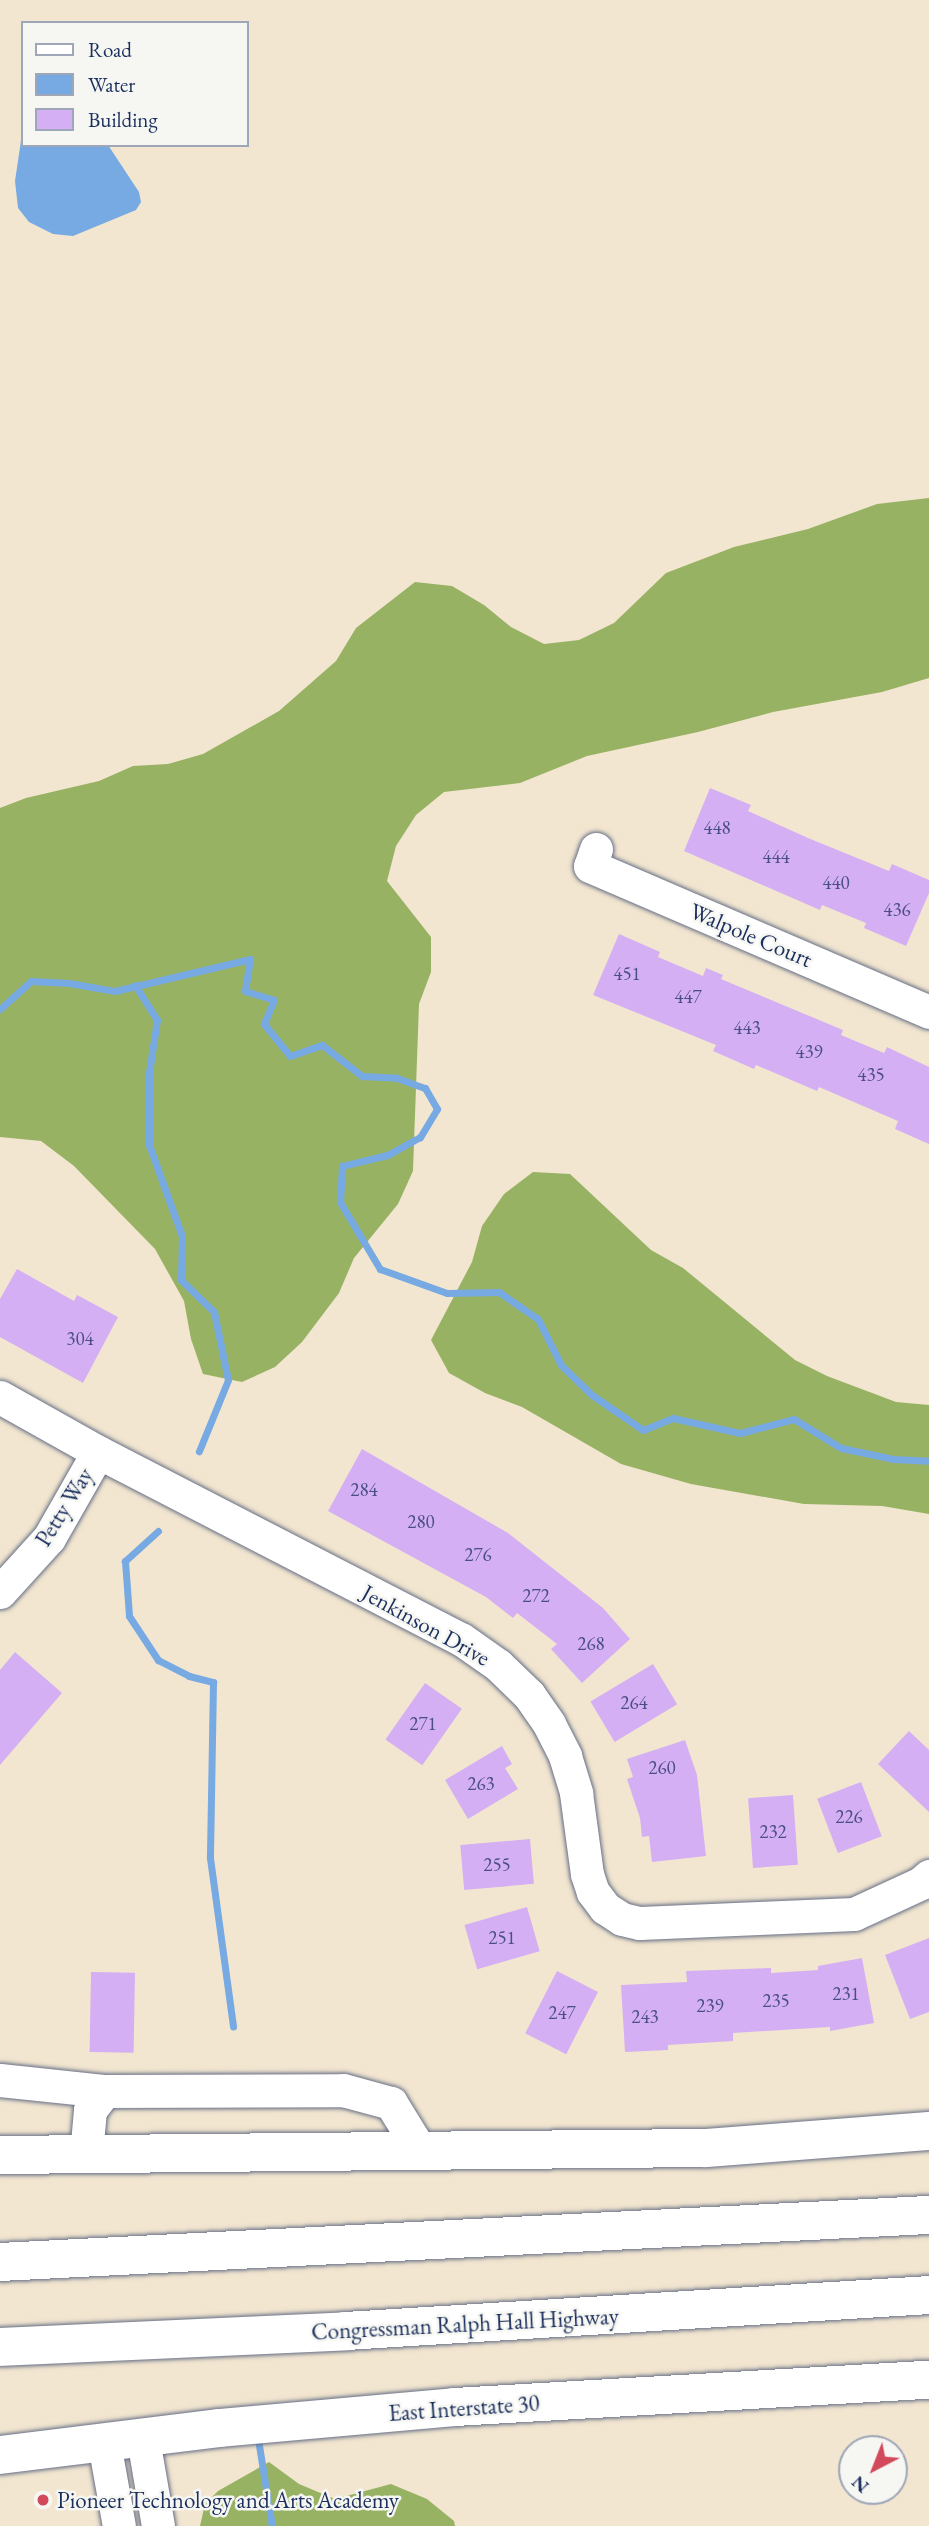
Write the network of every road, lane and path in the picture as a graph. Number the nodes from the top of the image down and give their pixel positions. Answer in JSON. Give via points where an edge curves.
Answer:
{"nodes":[{"id":1,"x":596,"y":849,"type":"dead end"},
{"id":2,"x":929,"y":1012,"type":"edge"},
{"id":3,"x":0,"y":1397,"type":"edge"},
{"id":4,"x":98,"y":1452,"type":"junction"},
{"id":5,"x":0,"y":1592,"type":"edge"},
{"id":6,"x":929,"y":1876,"type":"edge"},
{"id":7,"x":0,"y":2080,"type":"edge"},
{"id":8,"x":105,"y":2091,"type":"junction"},
{"id":9,"x":929,"y":2131,"type":"edge"},
{"id":10,"x":420,"y":2150,"type":"junction"},
{"id":11,"x":86,"y":2154,"type":"junction"},
{"id":12,"x":0,"y":2155,"type":"edge"},
{"id":13,"x":929,"y":2215,"type":"edge"},
{"id":14,"x":0,"y":2262,"type":"edge"},
{"id":15,"x":929,"y":2295,"type":"edge"},
{"id":16,"x":0,"y":2347,"type":"edge"},
{"id":17,"x":929,"y":2380,"type":"edge"},
{"id":18,"x":143,"y":2438,"type":"junction"},
{"id":19,"x":104,"y":2443,"type":"junction"},
{"id":20,"x":0,"y":2455,"type":"edge"},
{"id":21,"x":119,"y":2526,"type":"edge"},
{"id":22,"x":158,"y":2526,"type":"edge"}],
"edges":[{"from":1,"to":2,"type":"street","name":"Walpole Court","via":[[590,866]]},
{"from":3,"to":4,"type":"street","name":"Jenkinson Drive"},
{"from":4,"to":5,"type":"street","name":"Petty Way","via":[[49,1538]]},
{"from":4,"to":6,"type":"street","name":"Jenkinson Drive","via":[[461,1639],[498,1665],[529,1695],[565,1756],[576,1793],[590,1883],[605,1908],[622,1919],[640,1923],[854,1914]]},
{"from":7,"to":8,"type":"street"},
{"from":8,"to":10,"type":"street","via":[[343,2090],[391,2104]]},
{"from":8,"to":11,"type":"street","via":[[90,2110]]},
{"from":9,"to":10,"type":"main road","via":[[706,2148]]},
{"from":10,"to":11,"type":"main road"},
{"from":11,"to":12,"type":"main road"},
{"from":13,"to":14,"type":"main road"},
{"from":15,"to":16,"type":"main road","name":"Congressman Ralph Hall Highway"},
{"from":17,"to":18,"type":"main road","name":"East Interstate 30","via":[[455,2407]]},
{"from":18,"to":19,"type":"main road","name":"East Interstate 30"},
{"from":18,"to":22,"type":"street"},
{"from":19,"to":20,"type":"main road","name":"East Interstate 30"},
{"from":19,"to":21,"type":"street"}]}
